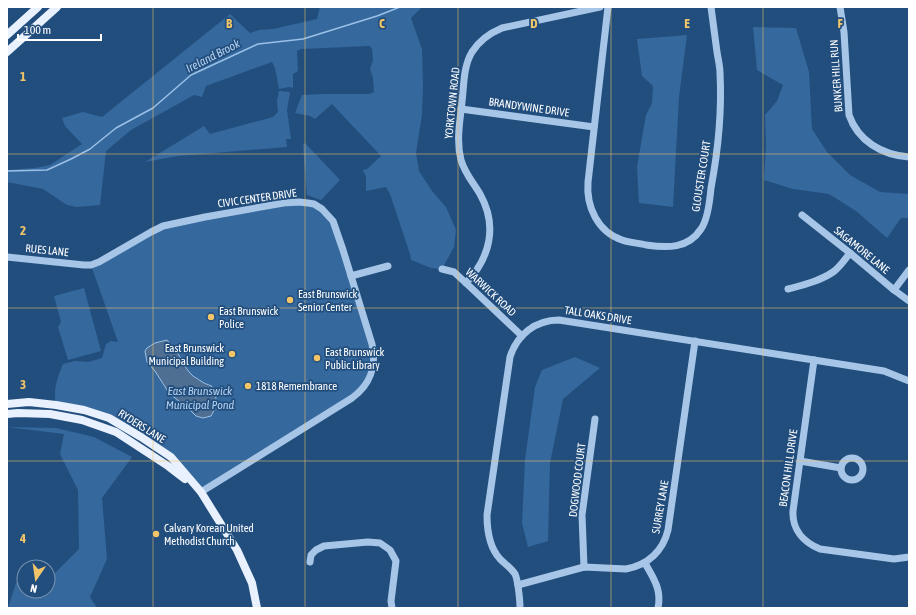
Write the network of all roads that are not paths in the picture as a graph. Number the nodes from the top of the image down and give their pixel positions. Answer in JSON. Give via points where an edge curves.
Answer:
{"nodes":[{"id":1,"x":38,"y":7,"type":"edge"},
{"id":2,"x":57,"y":7,"type":"edge"},
{"id":3,"x":600,"y":7,"type":"edge"},
{"id":4,"x":608,"y":7,"type":"edge"},
{"id":5,"x":711,"y":7,"type":"edge"},
{"id":6,"x":840,"y":7,"type":"edge"},
{"id":7,"x":7,"y":35,"type":"edge"},
{"id":8,"x":7,"y":52,"type":"edge"},
{"id":9,"x":461,"y":109,"type":"junction"},
{"id":10,"x":594,"y":127,"type":"junction"},
{"id":11,"x":909,"y":157,"type":"edge"},
{"id":12,"x":802,"y":215,"type":"dead end"},
{"id":13,"x":850,"y":253,"type":"junction"},
{"id":14,"x":7,"y":257,"type":"edge"},
{"id":15,"x":84,"y":265,"type":"joint"},
{"id":16,"x":388,"y":266,"type":"dead end"},
{"id":17,"x":442,"y":270,"type":"dead end"},
{"id":18,"x":909,"y":270,"type":"edge"},
{"id":19,"x":351,"y":276,"type":"junction"},
{"id":20,"x":466,"y":283,"type":"junction"},
{"id":21,"x":788,"y":289,"type":"dead end"},
{"id":22,"x":894,"y":290,"type":"junction"},
{"id":23,"x":909,"y":301,"type":"edge"},
{"id":24,"x":522,"y":336,"type":"junction"},
{"id":25,"x":695,"y":341,"type":"junction"},
{"id":26,"x":814,"y":360,"type":"junction"},
{"id":27,"x":909,"y":381,"type":"edge"},
{"id":28,"x":7,"y":404,"type":"edge"},
{"id":29,"x":7,"y":414,"type":"edge"},
{"id":30,"x":595,"y":419,"type":"dead end"},
{"id":31,"x":800,"y":461,"type":"junction"},
{"id":32,"x":841,"y":468,"type":"dead end"},
{"id":33,"x":201,"y":492,"type":"junction"},
{"id":34,"x":909,"y":558,"type":"edge"},
{"id":35,"x":310,"y":562,"type":"dead end"},
{"id":36,"x":645,"y":563,"type":"junction"},
{"id":37,"x":584,"y":567,"type":"junction"},
{"id":38,"x":518,"y":585,"type":"junction"},
{"id":39,"x":257,"y":608,"type":"edge"},
{"id":40,"x":392,"y":608,"type":"edge"},
{"id":41,"x":520,"y":608,"type":"edge"},
{"id":42,"x":658,"y":608,"type":"edge"}],
"edges":[{"from":1,"to":7,"type":"main road"},
{"from":2,"to":8,"type":"main road"},
{"from":3,"to":9,"type":"street","name":"YORKTOWN ROAD","via":[[508,27],[487,36],[475,48],[467,63]]},
{"from":4,"to":10,"type":"street","name":"GLOUSTER COURT"},
{"from":5,"to":10,"type":"street","name":"GLOUSTER COURT","via":[[720,73],[718,140],[708,207],[702,228],[696,235],[680,245],[660,247],[624,241],[601,225],[592,210],[587,194]]},
{"from":6,"to":11,"type":"street","name":"BUNKER HILL RUN","via":[[849,115],[852,122],[858,132],[874,147],[892,155]]},
{"from":9,"to":10,"type":"street","name":"BRANDYWINE DRIVE"},
{"from":9,"to":20,"type":"street","name":"YORKTOWN ROAD","via":[[458,135],[461,159],[484,202],[489,225],[485,255]]},
{"from":12,"to":13,"type":"street","name":"SAGAMORE LANE"},
{"from":13,"to":21,"type":"street","via":[[834,271],[807,284]]},
{"from":13,"to":22,"type":"street","name":"SAGAMORE LANE"},
{"from":14,"to":15,"type":"street","name":"RUES LANE"},
{"from":15,"to":19,"type":"street","name":"CIVIC CENTER DRIVE","via":[[100,262],[163,226],[284,203],[308,202],[322,209],[333,222]]},
{"from":16,"to":19,"type":"street"},
{"from":17,"to":20,"type":"street","name":"WARWICK ROAD","via":[[454,272]]},
{"from":18,"to":22,"type":"street"},
{"from":19,"to":33,"type":"street","name":"CIVIC CENTER DRIVE","via":[[374,349],[373,369],[367,383],[352,398]]},
{"from":20,"to":24,"type":"street","name":"WARWICK ROAD"},
{"from":22,"to":23,"type":"street","name":"SAGAMORE LANE"},
{"from":24,"to":25,"type":"street","name":"TALL OAKS DRIVE","via":[[539,324],[559,320]]},
{"from":24,"to":38,"type":"street","name":"TALL OAKS DRIVE","via":[[510,357],[487,516],[491,544],[498,556],[516,575]]},
{"from":25,"to":26,"type":"street","name":"TALL OAKS DRIVE"},
{"from":25,"to":36,"type":"street","name":"SURREY LANE","via":[[666,540]]},
{"from":26,"to":27,"type":"street","name":"TALL OAKS DRIVE","via":[[884,371]]},
{"from":26,"to":31,"type":"street","name":"BEACON HILL DRIVE"},
{"from":28,"to":33,"type":"main road","name":"RYDERS LANE","via":[[29,402],[56,405],[109,418],[171,458]]},
{"from":29,"to":33,"type":"main road","name":"RYDERS LANE","via":[[50,414],[82,420],[116,432],[168,466]]},
{"from":30,"to":37,"type":"street","name":"DOGWOOD COURT","via":[[582,515]]},
{"from":31,"to":32,"type":"street"},
{"from":31,"to":34,"type":"street","name":"BEACON HILL DRIVE","via":[[792,514],[796,529],[803,539],[813,546],[826,550],[894,559]]},
{"from":33,"to":39,"type":"main road","name":"RYDERS LANE","via":[[237,550],[252,583]]},
{"from":35,"to":40,"type":"street","via":[[311,555],[324,546],[380,543],[390,550],[396,560]]},
{"from":36,"to":37,"type":"street","name":"SURREY LANE","via":[[626,569]]},
{"from":36,"to":42,"type":"street","via":[[660,596]]},
{"from":37,"to":38,"type":"street","name":"SURREY LANE"},
{"from":38,"to":41,"type":"street","name":"TALL OAKS DRIVE"}]}
